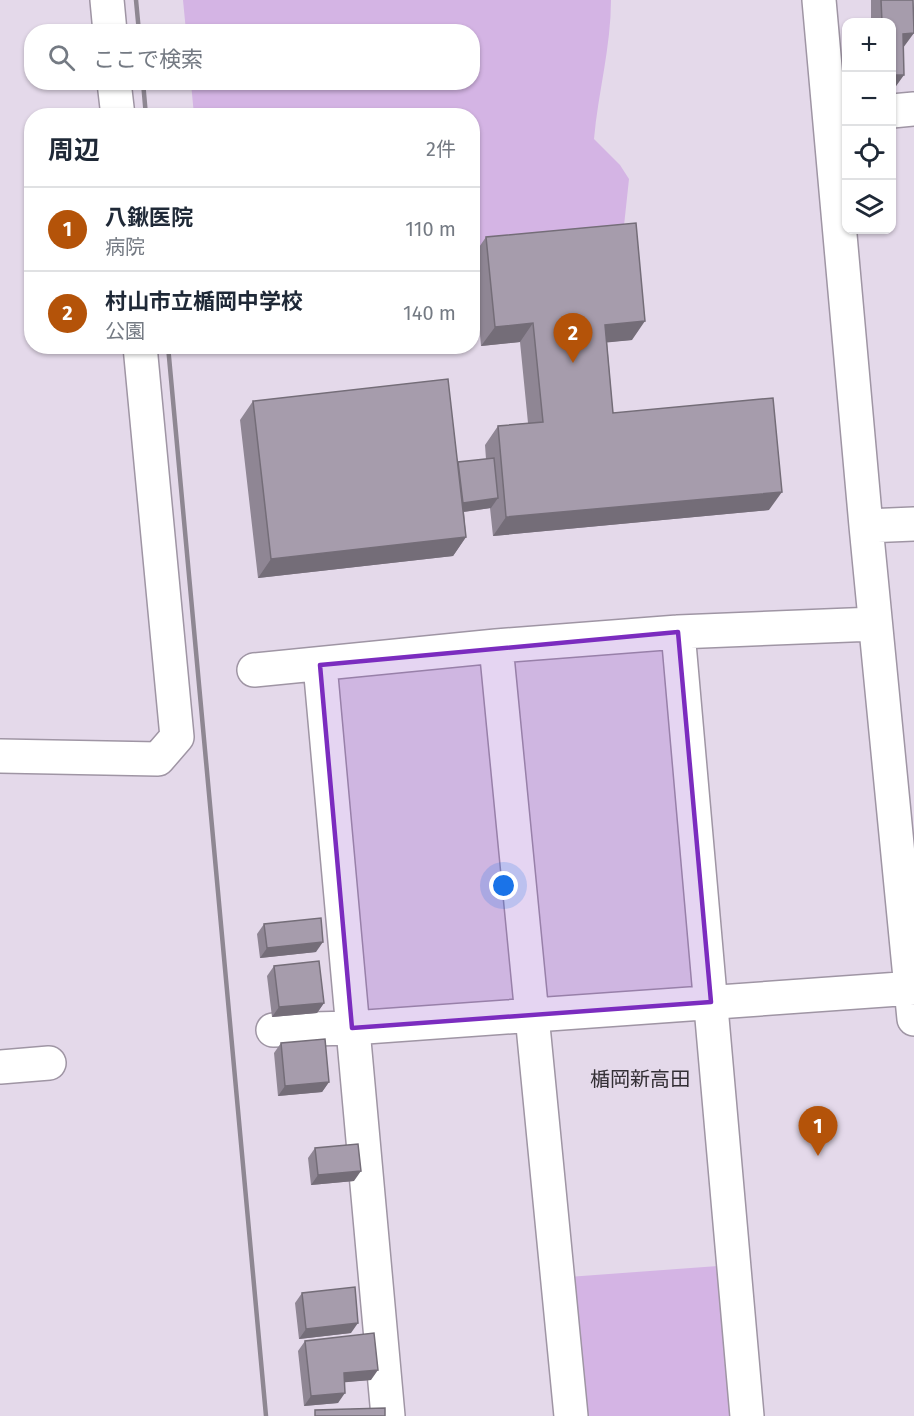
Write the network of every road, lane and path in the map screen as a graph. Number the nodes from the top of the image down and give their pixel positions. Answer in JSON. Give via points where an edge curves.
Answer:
{"nodes":[{"id":1,"x":106,"y":0,"type":"edge"},
{"id":2,"x":819,"y":0,"type":"edge"},
{"id":3,"x":109,"y":24,"type":"edge"},
{"id":4,"x":115,"y":90,"type":"edge"},
{"id":5,"x":117,"y":108,"type":"edge"},
{"id":6,"x":914,"y":109,"type":"edge"},
{"id":7,"x":896,"y":111,"type":"edge"},
{"id":8,"x":838,"y":114,"type":"edge"},
{"id":9,"x":141,"y":354,"type":"edge"},
{"id":10,"x":914,"y":524,"type":"edge"},
{"id":11,"x":866,"y":526,"type":"junction"},
{"id":12,"x":875,"y":624,"type":"junction"},
{"id":13,"x":678,"y":632,"type":"junction"},
{"id":14,"x":496,"y":646,"type":"junction"},
{"id":15,"x":320,"y":665,"type":"junction"},
{"id":16,"x":254,"y":670,"type":"dead end"},
{"id":17,"x":0,"y":756,"type":"edge"},
{"id":18,"x":913,"y":999,"type":"edge"},
{"id":19,"x":711,"y":1002,"type":"junction"},
{"id":20,"x":531,"y":1016,"type":"junction"},
{"id":21,"x":352,"y":1028,"type":"junction"},
{"id":22,"x":273,"y":1030,"type":"dead end"},
{"id":23,"x":49,"y":1063,"type":"dead end"},
{"id":24,"x":0,"y":1067,"type":"edge"},
{"id":25,"x":388,"y":1416,"type":"edge"},
{"id":26,"x":571,"y":1416,"type":"edge"},
{"id":27,"x":747,"y":1416,"type":"edge"}],
"edges":[{"from":1,"to":3,"type":"street"},
{"from":2,"to":8,"type":"street"},
{"from":4,"to":5,"type":"street"},
{"from":6,"to":7,"type":"street"},
{"from":8,"to":11,"type":"street"},
{"from":9,"to":17,"type":"street","via":[[177,737],[158,759]]},
{"from":10,"to":11,"type":"street"},
{"from":11,"to":12,"type":"street"},
{"from":12,"to":13,"type":"street"},
{"from":12,"to":18,"type":"street"},
{"from":13,"to":14,"type":"street"},
{"from":13,"to":19,"type":"street"},
{"from":14,"to":15,"type":"street"},
{"from":14,"to":20,"type":"street"},
{"from":15,"to":16,"type":"street"},
{"from":15,"to":21,"type":"street"},
{"from":18,"to":19,"type":"street"},
{"from":19,"to":20,"type":"street"},
{"from":19,"to":27,"type":"street"},
{"from":20,"to":21,"type":"street"},
{"from":20,"to":26,"type":"street"},
{"from":21,"to":22,"type":"street"},
{"from":21,"to":25,"type":"street"},
{"from":23,"to":24,"type":"street"}]}
